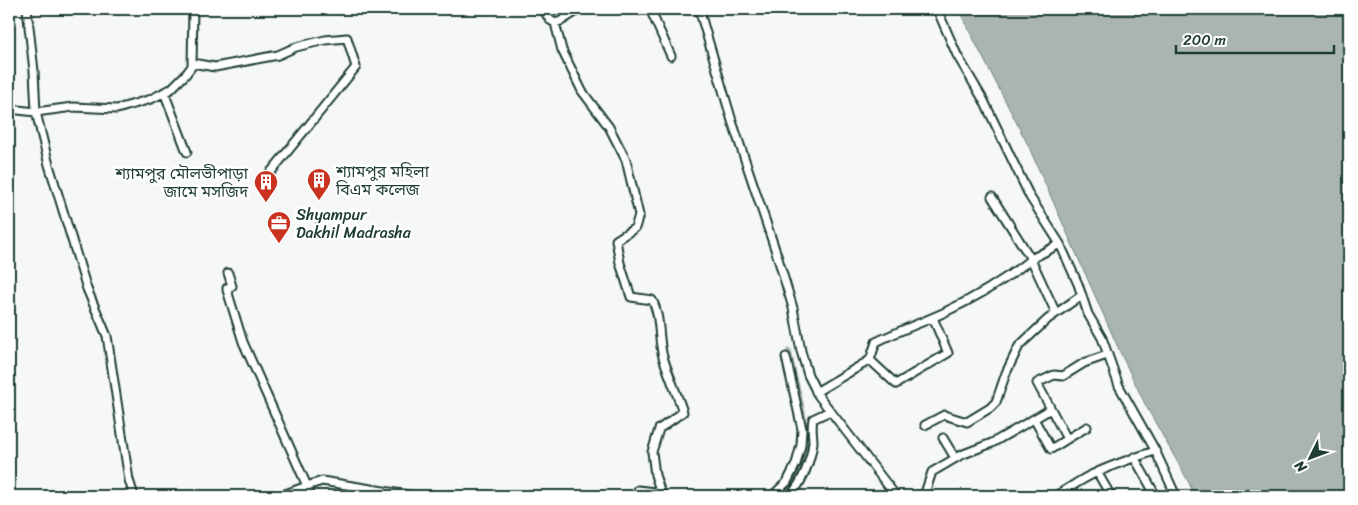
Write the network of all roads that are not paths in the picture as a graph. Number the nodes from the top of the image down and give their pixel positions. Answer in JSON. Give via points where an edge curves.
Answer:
{"nodes":[{"id":1,"x":26,"y":9,"type":"edge"},
{"id":2,"x":193,"y":9,"type":"edge"},
{"id":3,"x":543,"y":9,"type":"edge"},
{"id":4,"x":580,"y":9,"type":"edge"},
{"id":5,"x":650,"y":9,"type":"edge"},
{"id":6,"x":699,"y":9,"type":"edge"},
{"id":7,"x":937,"y":9,"type":"edge"},
{"id":8,"x":555,"y":23,"type":"junction"},
{"id":9,"x":671,"y":56,"type":"dead end"},
{"id":10,"x":192,"y":63,"type":"junction"},
{"id":11,"x":164,"y":92,"type":"junction"},
{"id":12,"x":9,"y":109,"type":"edge"},
{"id":13,"x":36,"y":112,"type":"junction"},
{"id":14,"x":187,"y":152,"type":"dead end"},
{"id":15,"x":262,"y":183,"type":"dead end"},
{"id":16,"x":992,"y":196,"type":"dead end"},
{"id":17,"x":1060,"y":244,"type":"junction"},
{"id":18,"x":1031,"y":259,"type":"junction"},
{"id":19,"x":228,"y":273,"type":"dead end"},
{"id":20,"x":1082,"y":295,"type":"junction"},
{"id":21,"x":1056,"y":313,"type":"junction"},
{"id":22,"x":933,"y":318,"type":"junction"},
{"id":23,"x":1107,"y":355,"type":"junction"},
{"id":24,"x":786,"y":357,"type":"dead end"},
{"id":25,"x":870,"y":360,"type":"junction"},
{"id":26,"x":816,"y":392,"type":"junction"},
{"id":27,"x":1051,"y":409,"type":"junction"},
{"id":28,"x":830,"y":411,"type":"junction"},
{"id":29,"x":1034,"y":419,"type":"junction"},
{"id":30,"x":924,"y":425,"type":"dead end"},
{"id":31,"x":1086,"y":427,"type":"dead end"},
{"id":32,"x":943,"y":438,"type":"dead end"},
{"id":33,"x":1067,"y":438,"type":"junction"},
{"id":34,"x":1155,"y":451,"type":"junction"},
{"id":35,"x":1134,"y":457,"type":"junction"},
{"id":36,"x":955,"y":458,"type":"junction"},
{"id":37,"x":1097,"y":472,"type":"junction"},
{"id":38,"x":307,"y":486,"type":"junction"},
{"id":39,"x":638,"y":490,"type":"dead end"},
{"id":40,"x":134,"y":496,"type":"edge"},
{"id":41,"x":280,"y":496,"type":"edge"},
{"id":42,"x":311,"y":496,"type":"edge"},
{"id":43,"x":414,"y":496,"type":"edge"},
{"id":44,"x":661,"y":496,"type":"edge"},
{"id":45,"x":772,"y":496,"type":"edge"},
{"id":46,"x":790,"y":496,"type":"edge"},
{"id":47,"x":896,"y":496,"type":"edge"},
{"id":48,"x":920,"y":496,"type":"edge"},
{"id":49,"x":1056,"y":496,"type":"edge"},
{"id":50,"x":1111,"y":496,"type":"edge"},
{"id":51,"x":1156,"y":496,"type":"edge"},
{"id":52,"x":1176,"y":496,"type":"edge"}],
"edges":[{"from":1,"to":13,"type":"street"},
{"from":2,"to":10,"type":"street"},
{"from":3,"to":8,"type":"street"},
{"from":4,"to":8,"type":"street"},
{"from":5,"to":9,"type":"street"},
{"from":6,"to":26,"type":"street","via":[[793,308],[805,367]]},
{"from":7,"to":17,"type":"street","via":[[957,56],[984,101],[1030,197]]},
{"from":8,"to":44,"type":"street","via":[[562,50],[582,91],[608,127],[626,160],[639,215],[634,228],[616,240],[620,263],[631,296],[652,300],[656,306],[659,339],[682,412],[659,428],[652,452]]},
{"from":10,"to":11,"type":"street","via":[[186,74]]},
{"from":10,"to":15,"type":"street","via":[[215,67],[278,55],[325,40],[347,38],[356,67]]},
{"from":11,"to":13,"type":"street","via":[[117,109],[74,107]]},
{"from":11,"to":14,"type":"street"},
{"from":12,"to":13,"type":"street"},
{"from":13,"to":40,"type":"street","via":[[81,270],[107,336]]},
{"from":16,"to":18,"type":"street"},
{"from":17,"to":18,"type":"street"},
{"from":17,"to":20,"type":"street"},
{"from":18,"to":21,"type":"street"},
{"from":18,"to":22,"type":"street","via":[[1009,277]]},
{"from":19,"to":38,"type":"street","via":[[232,286],[227,290],[243,342]]},
{"from":20,"to":21,"type":"street"},
{"from":20,"to":23,"type":"street"},
{"from":21,"to":30,"type":"street","via":[[1018,346],[996,402],[990,408],[967,422],[944,415]]},
{"from":22,"to":25,"type":"street","via":[[898,330],[876,342]]},
{"from":22,"to":25,"type":"street","via":[[948,353],[896,384]]},
{"from":23,"to":27,"type":"street","via":[[1084,363],[1064,376],[1054,375],[1038,383]]},
{"from":23,"to":34,"type":"street"},
{"from":24,"to":45,"type":"street","via":[[802,429],[801,445],[787,482]]},
{"from":25,"to":26,"type":"street"},
{"from":26,"to":28,"type":"street"},
{"from":27,"to":29,"type":"street"},
{"from":27,"to":33,"type":"street"},
{"from":28,"to":46,"type":"street","via":[[813,419],[809,460]]},
{"from":28,"to":47,"type":"street"},
{"from":29,"to":33,"type":"street","via":[[1051,449]]},
{"from":29,"to":36,"type":"street","via":[[992,443]]},
{"from":31,"to":33,"type":"street"},
{"from":32,"to":36,"type":"street"},
{"from":34,"to":35,"type":"street"},
{"from":34,"to":52,"type":"street"},
{"from":35,"to":37,"type":"street"},
{"from":35,"to":51,"type":"street"},
{"from":36,"to":48,"type":"street","via":[[932,472],[925,493]]},
{"from":37,"to":49,"type":"street"},
{"from":37,"to":50,"type":"street"},
{"from":38,"to":41,"type":"street"},
{"from":38,"to":42,"type":"street"},
{"from":38,"to":43,"type":"street","via":[[322,481]]},
{"from":39,"to":44,"type":"street"}]}
